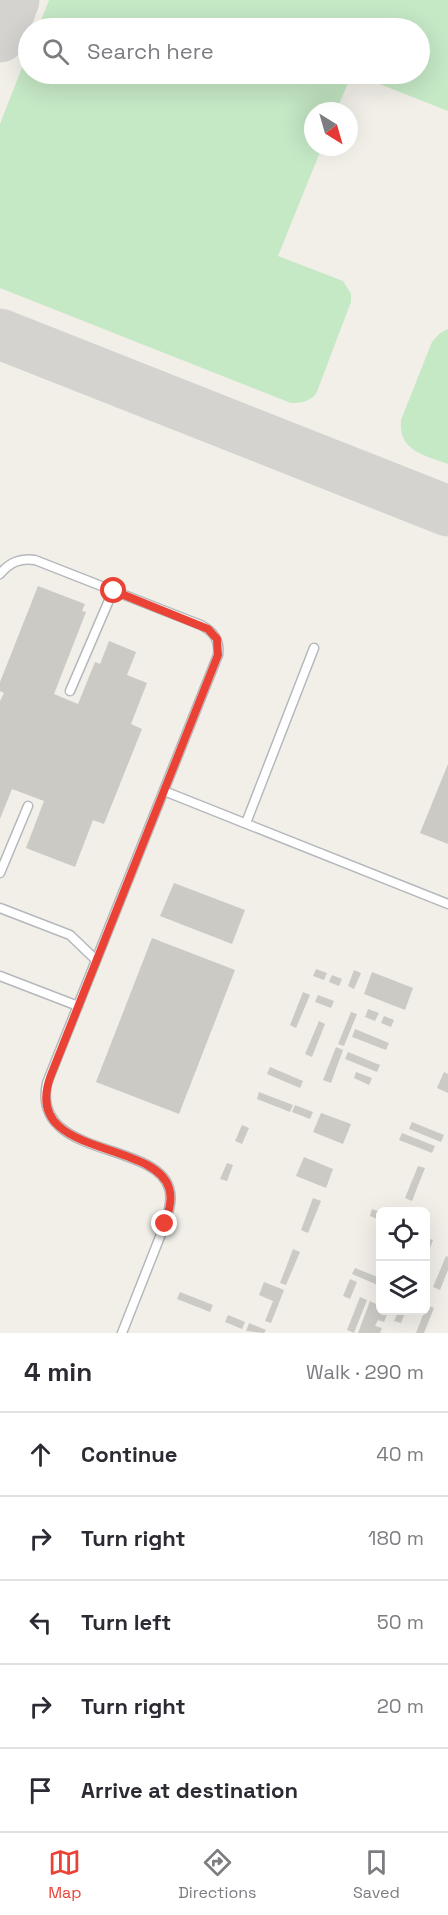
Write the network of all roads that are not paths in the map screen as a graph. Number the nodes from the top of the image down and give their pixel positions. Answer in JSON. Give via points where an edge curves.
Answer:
{"nodes":[{"id":1,"x":0,"y":574,"type":"edge"},
{"id":2,"x":114,"y":591,"type":"junction"},
{"id":3,"x":314,"y":648,"type":"dead end"},
{"id":4,"x":70,"y":691,"type":"dead end"},
{"id":5,"x":164,"y":791,"type":"junction"},
{"id":6,"x":28,"y":806,"type":"dead end"},
{"id":7,"x":246,"y":823,"type":"junction"},
{"id":8,"x":0,"y":873,"type":"edge"},
{"id":9,"x":448,"y":904,"type":"edge"},
{"id":10,"x":0,"y":908,"type":"edge"},
{"id":11,"x":96,"y":960,"type":"junction"},
{"id":12,"x":0,"y":976,"type":"edge"},
{"id":13,"x":78,"y":1006,"type":"junction"},
{"id":14,"x":122,"y":1333,"type":"edge"}],
"edges":[{"from":1,"to":2,"type":"lane","via":[[16,561],[35,560]]},
{"from":2,"to":4,"type":"lane"},
{"from":2,"to":5,"type":"lane","via":[[201,625],[213,634],[219,646]]},
{"from":3,"to":7,"type":"lane"},
{"from":5,"to":7,"type":"lane"},
{"from":5,"to":11,"type":"lane"},
{"from":6,"to":8,"type":"lane"},
{"from":7,"to":9,"type":"lane"},
{"from":10,"to":11,"type":"lane","via":[[70,935]]},
{"from":11,"to":13,"type":"lane"},
{"from":12,"to":13,"type":"lane"},
{"from":13,"to":14,"type":"lane","via":[[47,1083],[44,1096],[51,1116],[71,1135],[148,1166],[165,1179],[169,1188],[170,1209]]}]}
